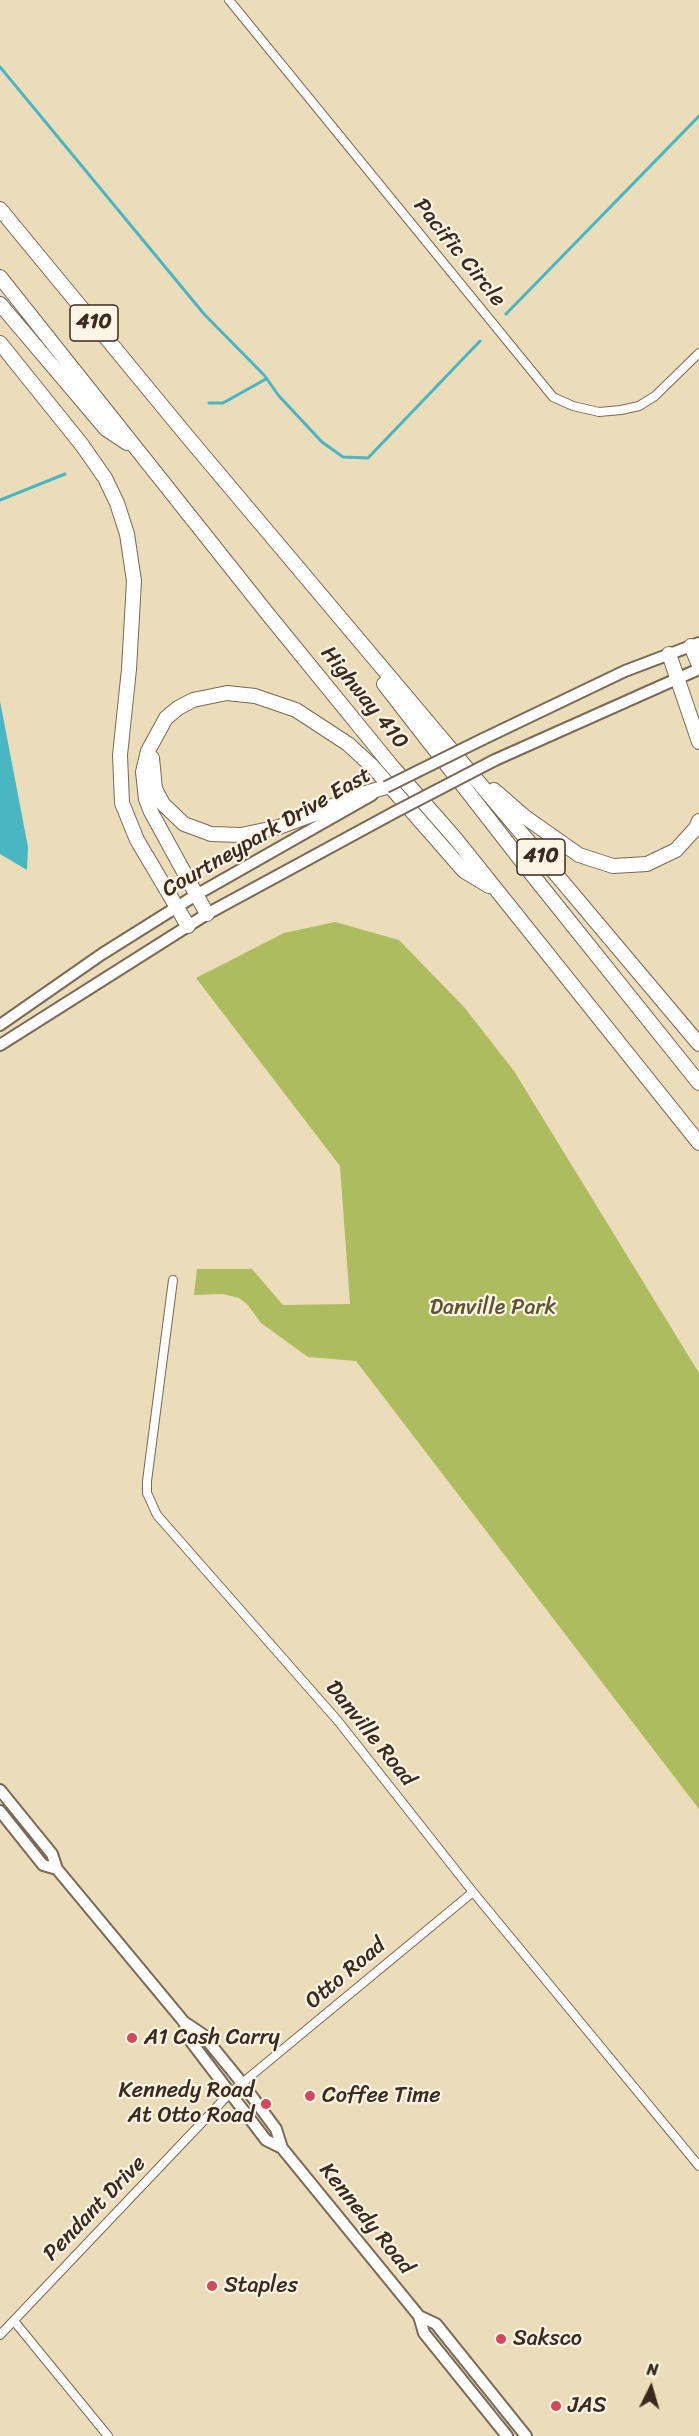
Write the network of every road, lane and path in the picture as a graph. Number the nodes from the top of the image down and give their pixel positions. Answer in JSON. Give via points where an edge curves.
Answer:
{"nodes":[{"id":1,"x":229,"y":0,"type":"edge"},
{"id":2,"x":0,"y":209,"type":"edge"},
{"id":3,"x":0,"y":277,"type":"edge"},
{"id":4,"x":0,"y":304,"type":"edge"},
{"id":5,"x":0,"y":343,"type":"edge"},
{"id":6,"x":699,"y":353,"type":"edge"},
{"id":7,"x":187,"y":436,"type":"junction"},
{"id":8,"x":141,"y":453,"type":"junction"},
{"id":9,"x":695,"y":644,"type":"edge"},
{"id":10,"x":669,"y":654,"type":"junction"},
{"id":11,"x":699,"y":667,"type":"edge"},
{"id":12,"x":383,"y":669,"type":"junction"},
{"id":13,"x":677,"y":677,"type":"junction"},
{"id":14,"x":158,"y":730,"type":"junction"},
{"id":15,"x":699,"y":742,"type":"edge"},
{"id":16,"x":386,"y":787,"type":"junction"},
{"id":17,"x":699,"y":821,"type":"edge"},
{"id":18,"x":496,"y":890,"type":"junction"},
{"id":19,"x":195,"y":895,"type":"junction"},
{"id":20,"x":176,"y":907,"type":"junction"},
{"id":21,"x":207,"y":914,"type":"junction"},
{"id":22,"x":188,"y":926,"type":"junction"},
{"id":23,"x":0,"y":1025,"type":"edge"},
{"id":24,"x":699,"y":1044,"type":"edge"},
{"id":25,"x":0,"y":1045,"type":"edge"},
{"id":26,"x":699,"y":1083,"type":"edge"},
{"id":27,"x":699,"y":1143,"type":"edge"},
{"id":28,"x":173,"y":1280,"type":"dead end"},
{"id":29,"x":0,"y":1790,"type":"edge"},
{"id":30,"x":0,"y":1811,"type":"edge"},
{"id":31,"x":57,"y":1869,"type":"junction"},
{"id":32,"x":472,"y":1892,"type":"junction"},
{"id":33,"x":184,"y":2022,"type":"junction"},
{"id":34,"x":242,"y":2084,"type":"junction"},
{"id":35,"x":230,"y":2093,"type":"junction"},
{"id":36,"x":282,"y":2148,"type":"junction"},
{"id":37,"x":699,"y":2166,"type":"edge"},
{"id":38,"x":420,"y":2316,"type":"junction"},
{"id":39,"x":14,"y":2321,"type":"junction"},
{"id":40,"x":0,"y":2335,"type":"edge"},
{"id":41,"x":108,"y":2436,"type":"edge"},
{"id":42,"x":507,"y":2436,"type":"edge"},
{"id":43,"x":526,"y":2436,"type":"edge"}],
"edges":[{"from":1,"to":6,"type":"street","name":"Pacific Circle","via":[[553,397],[599,412],[639,406],[655,396]]},
{"from":2,"to":7,"type":"highway","name":"Highway 410","number":"410"},
{"from":3,"to":8,"type":"highway","name":"Highway 410","number":"410"},
{"from":4,"to":8,"type":"highway","via":[[106,429]]},
{"from":5,"to":20,"type":"highway","via":[[105,478],[127,534],[134,580],[120,755],[122,803],[137,840]]},
{"from":7,"to":12,"type":"highway","name":"Highway 410","number":"410"},
{"from":7,"to":26,"type":"highway"},
{"from":8,"to":18,"type":"highway","name":"Highway 410","number":"410","via":[[274,622]]},
{"from":9,"to":10,"type":"main road","name":"Courtneypark Drive East"},
{"from":9,"to":11,"type":"highway"},
{"from":10,"to":13,"type":"highway"},
{"from":10,"to":16,"type":"main road","name":"Courtneypark Drive East","bridge":true,"via":[[625,671]]},
{"from":11,"to":13,"type":"main road","name":"Courtneypark Drive East"},
{"from":12,"to":17,"type":"highway","via":[[498,794],[579,855],[613,866],[647,864],[676,850]]},
{"from":12,"to":24,"type":"highway","name":"Highway 410","number":"410"},
{"from":13,"to":15,"type":"highway"},
{"from":13,"to":21,"type":"main road","name":"Courtneypark Drive East","bridge":true,"via":[[495,760]]},
{"from":14,"to":16,"type":"highway","via":[[152,761],[155,789],[173,815],[199,831],[226,835],[258,832]]},
{"from":14,"to":18,"type":"highway","via":[[178,708],[212,694],[255,696],[296,710],[348,744],[464,871]]},
{"from":14,"to":19,"type":"highway","via":[[144,762],[146,799]]},
{"from":16,"to":19,"type":"main road","name":"Courtneypark Drive East"},
{"from":18,"to":27,"type":"highway","name":"Highway 410","number":"410"},
{"from":19,"to":20,"type":"main road","name":"Courtneypark Drive East"},
{"from":19,"to":21,"type":"highway"},
{"from":20,"to":22,"type":"highway"},
{"from":20,"to":23,"type":"main road","name":"Courtneypark Drive East"},
{"from":21,"to":22,"type":"main road","name":"Courtneypark Drive East"},
{"from":22,"to":25,"type":"main road","name":"Courtneypark Drive East"},
{"from":28,"to":32,"type":"street","name":"Danville Road","via":[[148,1470],[147,1493],[156,1515],[338,1720]]},
{"from":29,"to":31,"type":"main road","name":"Kennedy Road","via":[[52,1854]]},
{"from":30,"to":31,"type":"main road","name":"Kennedy Road","via":[[43,1864]]},
{"from":31,"to":33,"type":"main road","name":"Kennedy Road"},
{"from":32,"to":34,"type":"street","name":"Otto Road"},
{"from":32,"to":37,"type":"street","name":"Danville Road"},
{"from":33,"to":34,"type":"main road","name":"Kennedy Road","via":[[201,2034]]},
{"from":33,"to":35,"type":"main road","name":"Kennedy Road","via":[[192,2043]]},
{"from":34,"to":35,"type":"street","name":"Pendant Drive"},
{"from":34,"to":36,"type":"main road","name":"Kennedy Road","via":[[276,2129]]},
{"from":35,"to":36,"type":"main road","name":"Kennedy Road","via":[[266,2140]]},
{"from":35,"to":39,"type":"street","name":"Pendant Drive"},
{"from":36,"to":38,"type":"main road","name":"Kennedy Road"},
{"from":38,"to":42,"type":"main road","name":"Kennedy Road","via":[[424,2333]]},
{"from":38,"to":43,"type":"main road","name":"Kennedy Road","via":[[436,2324]]},
{"from":39,"to":40,"type":"street","name":"Pendant Drive"},
{"from":39,"to":41,"type":"street"}]}
